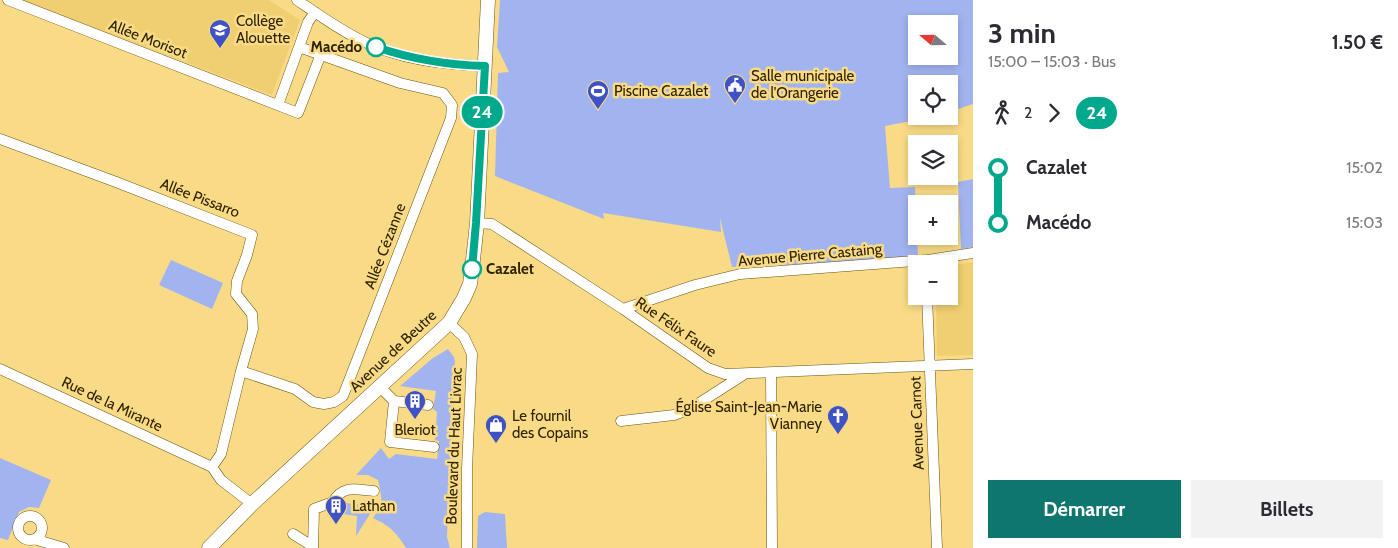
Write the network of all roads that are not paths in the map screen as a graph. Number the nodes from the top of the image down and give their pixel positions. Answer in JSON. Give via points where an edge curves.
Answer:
{"nodes":[{"id":1,"x":8,"y":0,"type":"edge"},
{"id":2,"x":297,"y":0,"type":"edge"},
{"id":3,"x":488,"y":0,"type":"edge"},
{"id":4,"x":315,"y":12,"type":"junction"},
{"id":5,"x":299,"y":47,"type":"junction"},
{"id":6,"x":321,"y":54,"type":"junction"},
{"id":7,"x":485,"y":66,"type":"junction"},
{"id":8,"x":278,"y":105,"type":"junction"},
{"id":9,"x":0,"y":139,"type":"edge"},
{"id":10,"x":476,"y":223,"type":"junction"},
{"id":11,"x":973,"y":253,"type":"edge"},
{"id":12,"x":958,"y":256,"type":"edge"},
{"id":13,"x":908,"y":263,"type":"edge"},
{"id":14,"x":927,"y":305,"type":"edge"},
{"id":15,"x":623,"y":308,"type":"junction"},
{"id":16,"x":449,"y":323,"type":"junction"},
{"id":17,"x":973,"y":364,"type":"edge"},
{"id":18,"x":930,"y":366,"type":"junction"},
{"id":19,"x":0,"y":369,"type":"edge"},
{"id":20,"x":241,"y":371,"type":"junction"},
{"id":21,"x":744,"y":374,"type":"junction"},
{"id":22,"x":770,"y":374,"type":"junction"},
{"id":23,"x":380,"y":387,"type":"junction"},
{"id":24,"x":394,"y":401,"type":"junction"},
{"id":25,"x":428,"y":405,"type":"dead end"},
{"id":26,"x":621,"y":421,"type":"dead end"},
{"id":27,"x":434,"y":447,"type":"dead end"},
{"id":28,"x":212,"y":467,"type":"junction"},
{"id":29,"x":374,"y":491,"type":"dead end"},
{"id":30,"x":252,"y":504,"type":"junction"},
{"id":31,"x":293,"y":534,"type":"dead end"},
{"id":32,"x":34,"y":539,"type":"dead end"},
{"id":33,"x":313,"y":547,"type":"edge"},
{"id":34,"x":64,"y":548,"type":"edge"},
{"id":35,"x":209,"y":548,"type":"edge"},
{"id":36,"x":466,"y":548,"type":"edge"},
{"id":37,"x":772,"y":548,"type":"edge"},
{"id":38,"x":937,"y":548,"type":"edge"}],
"edges":[{"from":1,"to":8,"type":"street","name":"Allée Morisot"},
{"from":2,"to":4,"type":"street"},
{"from":3,"to":7,"type":"street","name":"Avenue de Beutre"},
{"from":4,"to":5,"type":"street"},
{"from":4,"to":7,"type":"street","via":[[369,44],[407,57]]},
{"from":5,"to":6,"type":"street"},
{"from":5,"to":8,"type":"street"},
{"from":6,"to":8,"type":"street","name":"Allée Morisot","via":[[298,113]]},
{"from":6,"to":20,"type":"street","name":"Allée Cézanne","via":[[400,83],[442,92],[452,105],[451,118],[343,396],[334,402],[313,402],[295,389]]},
{"from":7,"to":10,"type":"street","name":"Avenue de Beutre"},
{"from":9,"to":20,"type":"street","name":"Allée Pissarro","via":[[252,235],[237,281],[236,294],[252,314],[253,329]]},
{"from":10,"to":15,"type":"street","name":"Rue Félix Faure","via":[[492,224]]},
{"from":10,"to":16,"type":"street","name":"Avenue de Beutre","via":[[470,284]]},
{"from":11,"to":12,"type":"street","name":"Avenue Pierre Castaing"},
{"from":13,"to":15,"type":"street","name":"Avenue Pierre Castaing","via":[[740,274]]},
{"from":14,"to":18,"type":"street","name":"Avenue Carnot"},
{"from":15,"to":21,"type":"street","name":"Rue Félix Faure","via":[[708,368],[725,374]]},
{"from":16,"to":23,"type":"street","name":"Avenue de Beutre"},
{"from":16,"to":36,"type":"street","name":"Boulevard du Haut Livrac","via":[[464,337],[472,354]]},
{"from":17,"to":18,"type":"street","name":"Rue Félix Faure"},
{"from":18,"to":22,"type":"street","name":"Rue Félix Faure"},
{"from":18,"to":38,"type":"street","name":"Avenue Carnot"},
{"from":19,"to":28,"type":"street","name":"Rue de la Mirante"},
{"from":20,"to":28,"type":"street","via":[[221,454]]},
{"from":21,"to":22,"type":"street","name":"Rue Félix Faure"},
{"from":21,"to":26,"type":"street","via":[[690,409],[674,415]]},
{"from":22,"to":37,"type":"street"},
{"from":23,"to":24,"type":"street"},
{"from":23,"to":30,"type":"street","name":"Avenue de Beutre"},
{"from":24,"to":25,"type":"street"},
{"from":24,"to":27,"type":"street","via":[[390,442]]},
{"from":28,"to":30,"type":"street","name":"Rue de la Mirante","via":[[221,480]]},
{"from":29,"to":33,"type":"street","via":[[349,489],[338,494],[334,502],[314,509]]},
{"from":30,"to":35,"type":"street","name":"Avenue de Beutre"},
{"from":31,"to":33,"type":"street"},
{"from":32,"to":34,"type":"street"}]}
